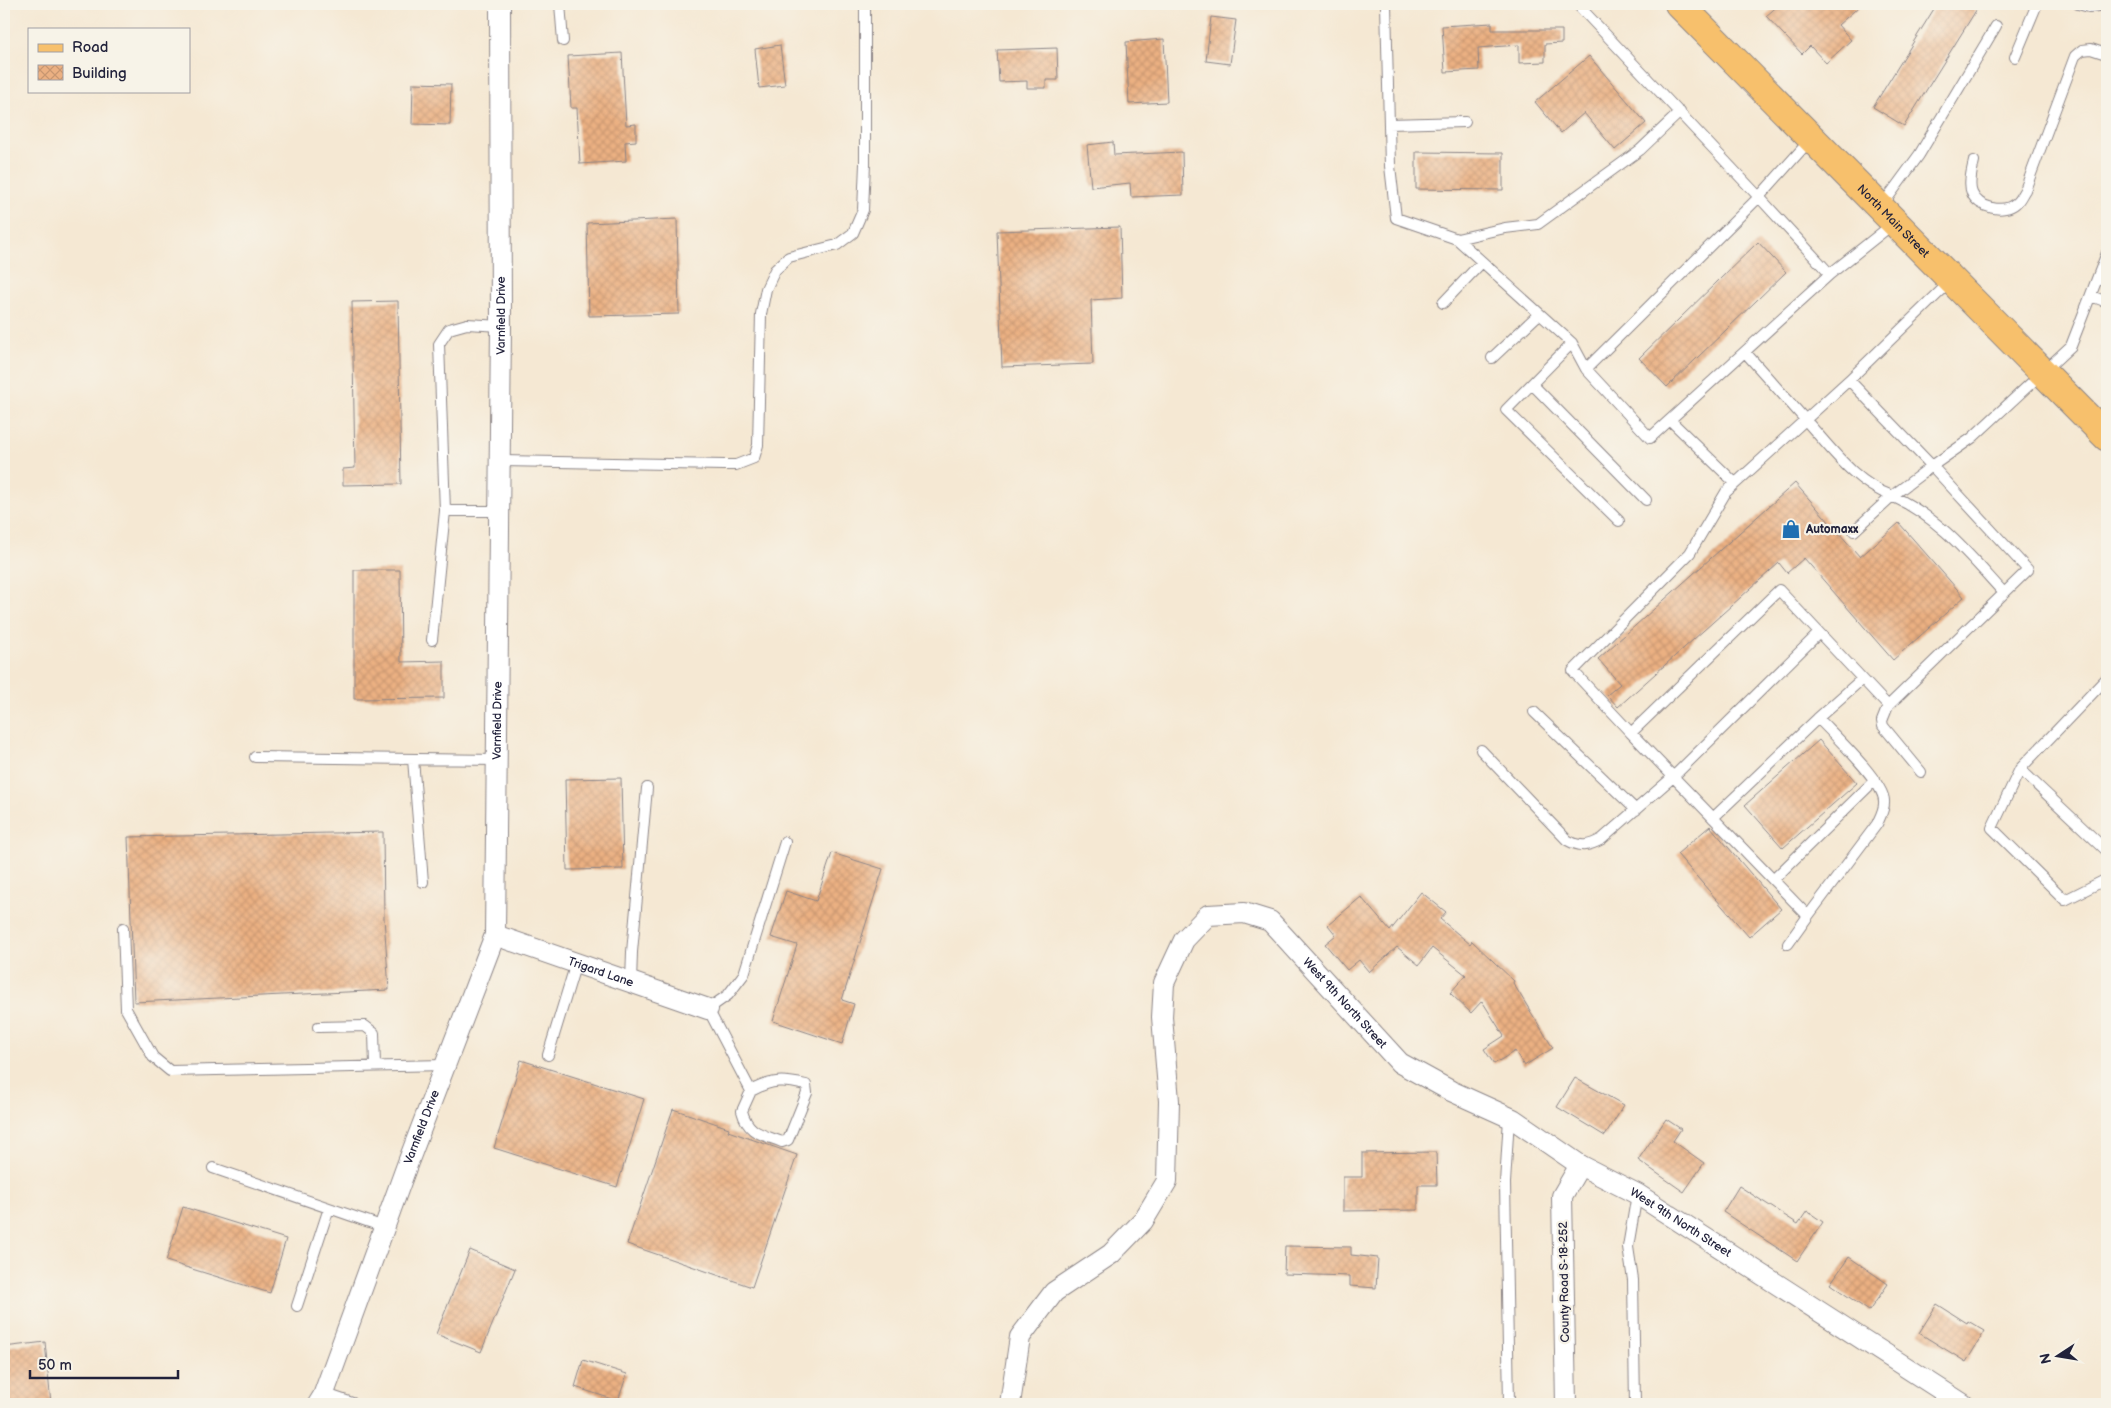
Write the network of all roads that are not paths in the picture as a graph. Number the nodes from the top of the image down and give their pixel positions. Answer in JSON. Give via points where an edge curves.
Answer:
{"nodes":[{"id":1,"x":500,"y":4,"type":"edge"},
{"id":2,"x":560,"y":4,"type":"edge"},
{"id":3,"x":865,"y":4,"type":"edge"},
{"id":4,"x":1386,"y":4,"type":"edge"},
{"id":5,"x":1578,"y":4,"type":"edge"},
{"id":6,"x":1679,"y":4,"type":"edge"},
{"id":7,"x":2037,"y":4,"type":"edge"},
{"id":8,"x":2078,"y":4,"type":"edge"},
{"id":9,"x":2101,"y":6,"type":"edge"},
{"id":10,"x":1996,"y":26,"type":"dead end"},
{"id":11,"x":563,"y":41,"type":"dead end"},
{"id":12,"x":2107,"y":56,"type":"edge"},
{"id":13,"x":2015,"y":57,"type":"dead end"},
{"id":14,"x":1680,"y":112,"type":"junction"},
{"id":15,"x":1465,"y":122,"type":"dead end"},
{"id":16,"x":1389,"y":124,"type":"junction"},
{"id":17,"x":1812,"y":138,"type":"junction"},
{"id":18,"x":1974,"y":161,"type":"dead end"},
{"id":19,"x":1759,"y":197,"type":"junction"},
{"id":20,"x":1888,"y":215,"type":"junction"},
{"id":21,"x":1457,"y":239,"type":"junction"},
{"id":22,"x":2107,"y":253,"type":"edge"},
{"id":23,"x":1482,"y":262,"type":"junction"},
{"id":24,"x":1830,"y":274,"type":"junction"},
{"id":25,"x":1952,"y":280,"type":"junction"},
{"id":26,"x":2091,"y":296,"type":"junction"},
{"id":27,"x":2107,"y":302,"type":"edge"},
{"id":28,"x":1443,"y":303,"type":"dead end"},
{"id":29,"x":1539,"y":314,"type":"junction"},
{"id":30,"x":501,"y":326,"type":"junction"},
{"id":31,"x":1572,"y":343,"type":"junction"},
{"id":32,"x":1745,"y":352,"type":"junction"},
{"id":33,"x":1492,"y":358,"type":"dead end"},
{"id":34,"x":1586,"y":369,"type":"junction"},
{"id":35,"x":2043,"y":373,"type":"junction"},
{"id":36,"x":1849,"y":380,"type":"junction"},
{"id":37,"x":1532,"y":384,"type":"junction"},
{"id":38,"x":1670,"y":420,"type":"junction"},
{"id":39,"x":1806,"y":420,"type":"junction"},
{"id":40,"x":2107,"y":437,"type":"edge"},
{"id":41,"x":500,"y":461,"type":"junction"},
{"id":42,"x":1932,"y":466,"type":"junction"},
{"id":43,"x":1736,"y":483,"type":"junction"},
{"id":44,"x":1892,"y":496,"type":"junction"},
{"id":45,"x":1646,"y":500,"type":"dead end"},
{"id":46,"x":445,"y":511,"type":"junction"},
{"id":47,"x":499,"y":511,"type":"junction"},
{"id":48,"x":1619,"y":521,"type":"dead end"},
{"id":49,"x":1854,"y":531,"type":"dead end"},
{"id":50,"x":2004,"y":593,"type":"junction"},
{"id":51,"x":1819,"y":633,"type":"junction"},
{"id":52,"x":432,"y":640,"type":"dead end"},
{"id":53,"x":2107,"y":678,"type":"edge"},
{"id":54,"x":1862,"y":679,"type":"junction"},
{"id":55,"x":1888,"y":706,"type":"junction"},
{"id":56,"x":1534,"y":712,"type":"dead end"},
{"id":57,"x":1818,"y":718,"type":"junction"},
{"id":58,"x":1631,"y":733,"type":"junction"},
{"id":59,"x":1481,"y":750,"type":"dead end"},
{"id":60,"x":255,"y":757,"type":"dead end"},
{"id":61,"x":413,"y":759,"type":"junction"},
{"id":62,"x":497,"y":760,"type":"junction"},
{"id":63,"x":2020,"y":769,"type":"junction"},
{"id":64,"x":1921,"y":772,"type":"dead end"},
{"id":65,"x":1673,"y":777,"type":"junction"},
{"id":66,"x":1875,"y":780,"type":"junction"},
{"id":67,"x":647,"y":788,"type":"dead end"},
{"id":68,"x":1636,"y":810,"type":"junction"},
{"id":69,"x":1713,"y":818,"type":"junction"},
{"id":70,"x":785,"y":842,"type":"dead end"},
{"id":71,"x":2107,"y":850,"type":"edge"},
{"id":72,"x":2107,"y":879,"type":"edge"},
{"id":73,"x":1773,"y":880,"type":"junction"},
{"id":74,"x":423,"y":882,"type":"dead end"},
{"id":75,"x":1808,"y":916,"type":"junction"},
{"id":76,"x":123,"y":928,"type":"dead end"},
{"id":77,"x":495,"y":935,"type":"junction"},
{"id":78,"x":1788,"y":944,"type":"dead end"},
{"id":79,"x":576,"y":963,"type":"junction"},
{"id":80,"x":631,"y":982,"type":"junction"},
{"id":81,"x":708,"y":1009,"type":"junction"},
{"id":82,"x":318,"y":1027,"type":"dead end"},
{"id":83,"x":548,"y":1056,"type":"dead end"},
{"id":84,"x":445,"y":1065,"type":"junction"},
{"id":85,"x":375,"y":1066,"type":"junction"},
{"id":86,"x":751,"y":1091,"type":"junction"},
{"id":87,"x":1509,"y":1118,"type":"junction"},
{"id":88,"x":1580,"y":1164,"type":"junction"},
{"id":89,"x":214,"y":1168,"type":"dead end"},
{"id":90,"x":1637,"y":1194,"type":"junction"},
{"id":91,"x":329,"y":1208,"type":"junction"},
{"id":92,"x":384,"y":1228,"type":"junction"},
{"id":93,"x":297,"y":1306,"type":"dead end"},
{"id":94,"x":321,"y":1399,"type":"edge"},
{"id":95,"x":355,"y":1404,"type":"edge"},
{"id":96,"x":1010,"y":1404,"type":"edge"},
{"id":97,"x":1509,"y":1404,"type":"edge"},
{"id":98,"x":1566,"y":1404,"type":"edge"},
{"id":99,"x":1635,"y":1404,"type":"edge"},
{"id":100,"x":1962,"y":1404,"type":"edge"}],
"edges":[{"from":1,"to":30,"type":"street","name":"Varnfield Drive"},
{"from":2,"to":11,"type":"lane"},
{"from":3,"to":41,"type":"lane","via":[[862,210],[853,233],[837,244],[789,257],[775,270],[766,289],[761,314],[758,445],[754,458],[736,465]]},
{"from":4,"to":16,"type":"lane"},
{"from":5,"to":14,"type":"lane"},
{"from":6,"to":17,"type":"main road","name":"North Main Street"},
{"from":7,"to":13,"type":"lane"},
{"from":8,"to":9,"type":"lane"},
{"from":10,"to":20,"type":"lane","via":[[1919,155]]},
{"from":12,"to":18,"type":"lane","via":[[2091,49],[2082,50],[2075,56],[2025,190],[2016,203],[2004,210],[1978,201],[1971,192]]},
{"from":14,"to":19,"type":"lane"},
{"from":14,"to":21,"type":"lane","via":[[1640,150],[1538,224]]},
{"from":15,"to":16,"type":"lane"},
{"from":16,"to":21,"type":"lane","via":[[1396,218]]},
{"from":17,"to":19,"type":"lane"},
{"from":17,"to":20,"type":"main road","name":"North Main Street"},
{"from":19,"to":24,"type":"lane"},
{"from":19,"to":34,"type":"lane"},
{"from":20,"to":24,"type":"lane"},
{"from":20,"to":25,"type":"main road","name":"North Main Street"},
{"from":21,"to":23,"type":"lane"},
{"from":22,"to":26,"type":"lane"},
{"from":23,"to":28,"type":"lane"},
{"from":23,"to":29,"type":"lane"},
{"from":24,"to":32,"type":"lane"},
{"from":25,"to":35,"type":"main road","name":"North Main Street"},
{"from":25,"to":36,"type":"lane"},
{"from":26,"to":27,"type":"lane"},
{"from":26,"to":35,"type":"lane","via":[[2071,346]]},
{"from":29,"to":31,"type":"lane"},
{"from":29,"to":33,"type":"lane"},
{"from":30,"to":41,"type":"street","name":"Varnfield Drive"},
{"from":30,"to":46,"type":"lane","via":[[466,324],[449,329],[439,344]]},
{"from":31,"to":34,"type":"lane"},
{"from":31,"to":37,"type":"lane"},
{"from":32,"to":38,"type":"lane"},
{"from":32,"to":39,"type":"lane"},
{"from":34,"to":38,"type":"lane","via":[[1650,438]]},
{"from":35,"to":40,"type":"main road","name":"North Main Street"},
{"from":35,"to":42,"type":"lane","via":[[1972,438]]},
{"from":36,"to":39,"type":"lane"},
{"from":36,"to":42,"type":"lane"},
{"from":37,"to":45,"type":"lane"},
{"from":37,"to":48,"type":"lane","via":[[1506,410]]},
{"from":38,"to":43,"type":"lane"},
{"from":39,"to":43,"type":"lane"},
{"from":39,"to":44,"type":"lane","via":[[1852,472],[1878,491]]},
{"from":41,"to":47,"type":"street","name":"Varnfield Drive"},
{"from":42,"to":44,"type":"lane"},
{"from":42,"to":50,"type":"lane","via":[[2028,570]]},
{"from":43,"to":58,"type":"lane","via":[[1726,492],[1690,553],[1573,671]]},
{"from":44,"to":49,"type":"lane"},
{"from":44,"to":50,"type":"lane","via":[[1913,506],[1942,527]]},
{"from":46,"to":47,"type":"lane"},
{"from":46,"to":52,"type":"lane"},
{"from":47,"to":62,"type":"street","name":"Varnfield Drive"},
{"from":50,"to":55,"type":"lane"},
{"from":51,"to":54,"type":"lane"},
{"from":51,"to":58,"type":"lane","via":[[1779,590]]},
{"from":51,"to":65,"type":"lane"},
{"from":53,"to":63,"type":"lane"},
{"from":54,"to":55,"type":"lane"},
{"from":54,"to":57,"type":"lane"},
{"from":55,"to":64,"type":"lane","via":[[1883,726]]},
{"from":56,"to":68,"type":"lane"},
{"from":57,"to":66,"type":"lane"},
{"from":57,"to":69,"type":"lane"},
{"from":58,"to":65,"type":"lane"},
{"from":59,"to":68,"type":"lane","via":[[1567,840],[1576,845],[1585,846],[1602,839]]},
{"from":60,"to":61,"type":"lane"},
{"from":61,"to":62,"type":"lane"},
{"from":61,"to":74,"type":"lane"},
{"from":62,"to":77,"type":"street","name":"Varnfield Drive"},
{"from":63,"to":71,"type":"lane"},
{"from":63,"to":72,"type":"lane","via":[[1992,828],[2065,900]]},
{"from":65,"to":68,"type":"lane"},
{"from":65,"to":69,"type":"lane"},
{"from":66,"to":73,"type":"lane"},
{"from":66,"to":75,"type":"lane","via":[[1884,800],[1877,824]]},
{"from":67,"to":80,"type":"lane"},
{"from":69,"to":73,"type":"lane"},
{"from":70,"to":81,"type":"lane","via":[[744,974],[728,995]]},
{"from":73,"to":75,"type":"lane"},
{"from":75,"to":78,"type":"lane"},
{"from":76,"to":85,"type":"lane","via":[[126,1009],[153,1057],[170,1071]]},
{"from":77,"to":79,"type":"street","name":"Trigard Lane"},
{"from":77,"to":84,"type":"street","name":"Varnfield Drive"},
{"from":79,"to":80,"type":"street","name":"Trigard Lane"},
{"from":79,"to":83,"type":"lane"},
{"from":80,"to":81,"type":"street","name":"Trigard Lane"},
{"from":81,"to":86,"type":"lane"},
{"from":82,"to":85,"type":"lane","via":[[364,1026],[374,1034]]},
{"from":84,"to":85,"type":"lane"},
{"from":84,"to":92,"type":"street","name":"Varnfield Drive"},
{"from":86,"to":86,"type":"lane","via":[[742,1111],[745,1121],[752,1130],[782,1142],[788,1140],[806,1085],[784,1080],[763,1084]]},
{"from":87,"to":88,"type":"street","name":"West 9th North Street"},
{"from":87,"to":96,"type":"street","name":"West 9th North Street","via":[[1426,1079],[1400,1063],[1270,921],[1244,913],[1208,915],[1184,940],[1164,983],[1162,1016],[1169,1101],[1166,1181],[1143,1221],[1111,1254],[1054,1292],[1020,1337]]},
{"from":87,"to":97,"type":"lane","via":[[1504,1183]]},
{"from":88,"to":90,"type":"street","name":"West 9th North Street"},
{"from":88,"to":98,"type":"street","name":"County Road S-18-252","via":[[1562,1196]]},
{"from":89,"to":91,"type":"lane"},
{"from":90,"to":99,"type":"lane","via":[[1628,1247],[1633,1280]]},
{"from":90,"to":100,"type":"street","name":"West 9th North Street"},
{"from":91,"to":92,"type":"lane"},
{"from":91,"to":93,"type":"lane"},
{"from":92,"to":94,"type":"street","name":"Varnfield Drive"},
{"from":94,"to":95,"type":"lane"}]}
